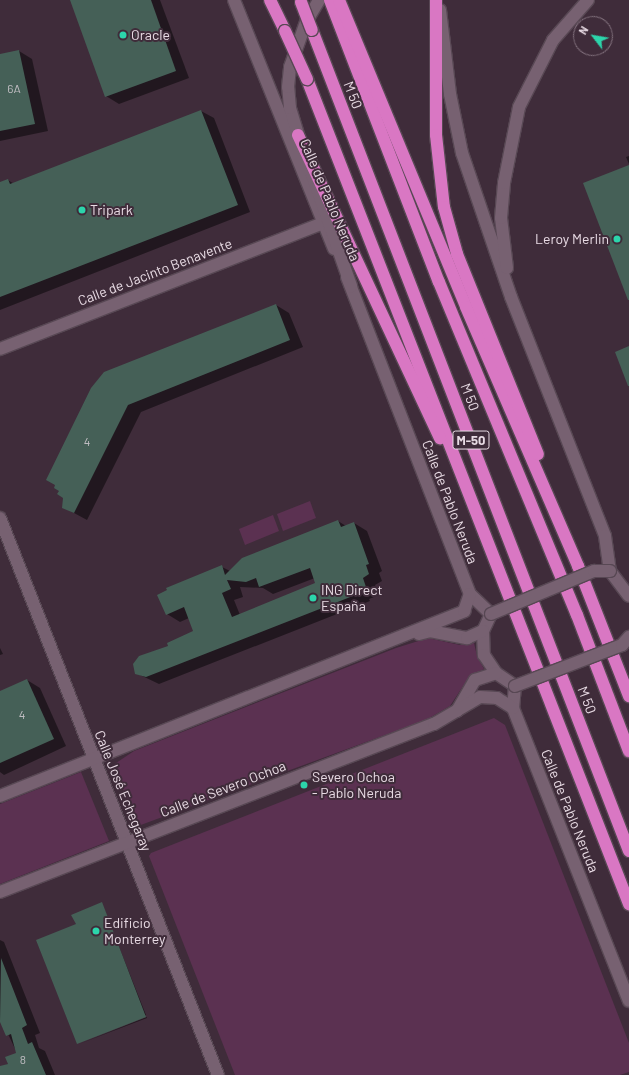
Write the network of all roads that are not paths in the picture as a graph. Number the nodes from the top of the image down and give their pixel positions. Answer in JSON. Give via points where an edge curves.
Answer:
{"nodes":[{"id":1,"x":234,"y":0,"type":"edge"},
{"id":2,"x":270,"y":0,"type":"edge"},
{"id":3,"x":319,"y":0,"type":"edge"},
{"id":4,"x":330,"y":0,"type":"edge"},
{"id":5,"x":339,"y":0,"type":"edge"},
{"id":6,"x":437,"y":0,"type":"edge"},
{"id":7,"x":588,"y":0,"type":"edge"},
{"id":8,"x":301,"y":1,"type":"edge"},
{"id":9,"x":298,"y":135,"type":"junction"},
{"id":10,"x":321,"y":224,"type":"junction"},
{"id":11,"x":351,"y":286,"type":"junction"},
{"id":12,"x":509,"y":290,"type":"junction"},
{"id":13,"x":0,"y":349,"type":"edge"},
{"id":14,"x":0,"y":518,"type":"edge"},
{"id":15,"x":488,"y":538,"type":"junction"},
{"id":16,"x":578,"y":566,"type":"junction"},
{"id":17,"x":610,"y":571,"type":"junction"},
{"id":18,"x":470,"y":594,"type":"junction"},
{"id":19,"x":629,"y":596,"type":"edge"},
{"id":20,"x":491,"y":614,"type":"junction"},
{"id":21,"x":483,"y":631,"type":"junction"},
{"id":22,"x":629,"y":637,"type":"edge"},
{"id":23,"x":399,"y":639,"type":"junction"},
{"id":24,"x":496,"y":673,"type":"junction"},
{"id":25,"x":515,"y":686,"type":"junction"},
{"id":26,"x":629,"y":696,"type":"edge"},
{"id":27,"x":513,"y":708,"type":"junction"},
{"id":28,"x":456,"y":712,"type":"junction"},
{"id":29,"x":629,"y":751,"type":"edge"},
{"id":30,"x":94,"y":759,"type":"junction"},
{"id":31,"x":0,"y":796,"type":"edge"},
{"id":32,"x":126,"y":842,"type":"junction"},
{"id":33,"x":629,"y":851,"type":"edge"},
{"id":34,"x":0,"y":892,"type":"edge"},
{"id":35,"x":629,"y":904,"type":"edge"},
{"id":36,"x":629,"y":1001,"type":"edge"},
{"id":37,"x":218,"y":1075,"type":"edge"}],
"edges":[{"from":1,"to":10,"type":"street","name":"Calle de Pablo Neruda"},
{"from":2,"to":15,"type":"highway","bridge":true,"via":[[307,79]]},
{"from":3,"to":9,"type":"street","via":[[306,22],[290,67],[290,108]]},
{"from":4,"to":29,"type":"highway","number":"M-50","via":[[439,282],[577,615]]},
{"from":5,"to":16,"type":"highway","via":[[466,307]]},
{"from":6,"to":12,"type":"street","via":[[450,94],[462,153]]},
{"from":6,"to":16,"type":"highway","via":[[436,135],[444,207],[457,254],[541,460]]},
{"from":7,"to":12,"type":"street","via":[[553,40],[519,107],[504,183],[501,218]]},
{"from":8,"to":33,"type":"highway","name":"M 50","number":"M-50","bridge":true},
{"from":9,"to":11,"type":"street"},
{"from":9,"to":15,"type":"highway"},
{"from":10,"to":11,"type":"street","name":"Calle de Pablo Neruda"},
{"from":10,"to":13,"type":"street","name":"Calle de Jacinto Benavente"},
{"from":11,"to":18,"type":"street","name":"Calle de Pablo Neruda"},
{"from":12,"to":17,"type":"street","via":[[605,536]]},
{"from":14,"to":30,"type":"street","name":"Calle José Echegaray"},
{"from":15,"to":35,"type":"highway"},
{"from":16,"to":26,"type":"highway"},
{"from":17,"to":19,"type":"street"},
{"from":17,"to":20,"type":"street","bridge":true,"via":[[594,571]]},
{"from":18,"to":20,"type":"street","name":"Calle de Pablo Neruda"},
{"from":18,"to":23,"type":"street","via":[[464,612]]},
{"from":20,"to":21,"type":"street"},
{"from":21,"to":23,"type":"street","via":[[467,638],[430,632]]},
{"from":21,"to":24,"type":"street","via":[[484,655]]},
{"from":22,"to":25,"type":"street","bridge":true,"via":[[622,645]]},
{"from":23,"to":30,"type":"street"},
{"from":24,"to":25,"type":"street"},
{"from":24,"to":28,"type":"street","via":[[475,680]]},
{"from":25,"to":27,"type":"street","name":"Calle de Pablo Neruda"},
{"from":27,"to":28,"type":"street","name":"Calle de Severo Ochoa","via":[[497,698],[480,697]]},
{"from":27,"to":36,"type":"street","name":"Calle de Pablo Neruda"},
{"from":28,"to":32,"type":"street","name":"Calle de Severo Ochoa","via":[[434,724]]},
{"from":30,"to":31,"type":"street"},
{"from":30,"to":32,"type":"street","name":"Calle José Echegaray"},
{"from":32,"to":34,"type":"street","name":"Calle de Severo Ochoa"},
{"from":32,"to":37,"type":"street","name":"Calle José Echegaray"}]}
